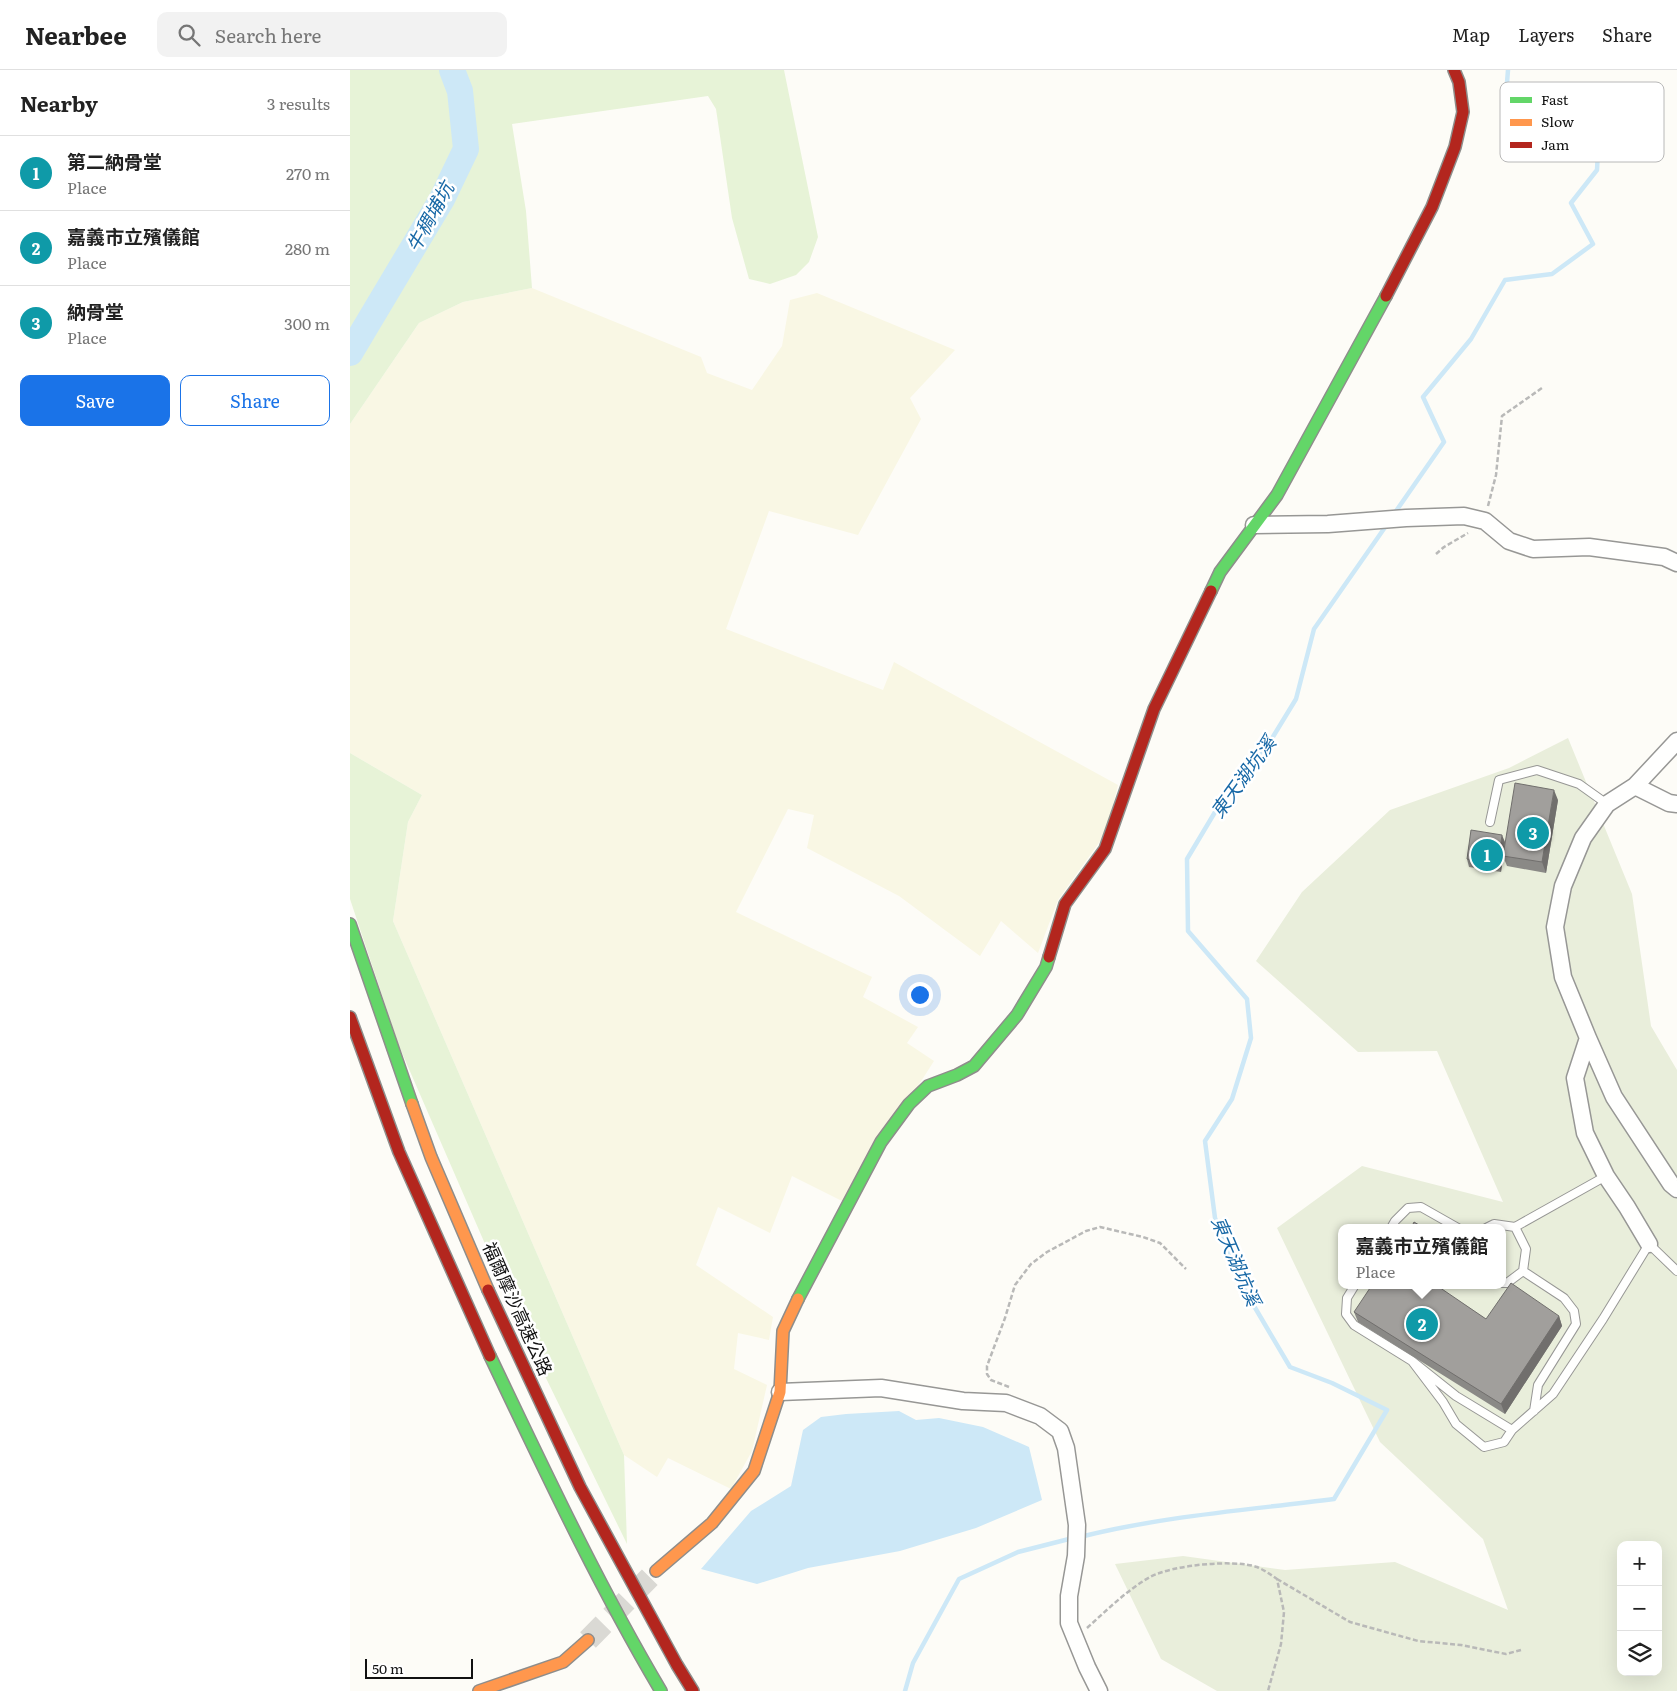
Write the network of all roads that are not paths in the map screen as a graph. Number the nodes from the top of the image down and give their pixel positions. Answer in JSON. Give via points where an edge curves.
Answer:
{"nodes":[{"id":1,"x":1454,"y":70,"type":"edge"},
{"id":2,"x":1254,"y":525,"type":"junction"},
{"id":3,"x":1677,"y":563,"type":"edge"},
{"id":4,"x":1677,"y":741,"type":"edge"},
{"id":5,"x":1635,"y":786,"type":"junction"},
{"id":6,"x":1607,"y":804,"type":"junction"},
{"id":7,"x":1677,"y":804,"type":"edge"},
{"id":8,"x":1490,"y":822,"type":"dead end"},
{"id":9,"x":350,"y":924,"type":"edge"},
{"id":10,"x":350,"y":1017,"type":"edge"},
{"id":11,"x":1588,"y":1038,"type":"junction"},
{"id":12,"x":1606,"y":1176,"type":"junction"},
{"id":13,"x":1677,"y":1189,"type":"edge"},
{"id":14,"x":1393,"y":1224,"type":"edge"},
{"id":15,"x":1451,"y":1224,"type":"edge"},
{"id":16,"x":1506,"y":1226,"type":"edge"},
{"id":17,"x":1515,"y":1227,"type":"junction"},
{"id":18,"x":1648,"y":1244,"type":"junction"},
{"id":19,"x":1523,"y":1271,"type":"junction"},
{"id":20,"x":1677,"y":1271,"type":"edge"},
{"id":21,"x":1506,"y":1283,"type":"edge"},
{"id":22,"x":1353,"y":1289,"type":"edge"},
{"id":23,"x":1412,"y":1361,"type":"junction"},
{"id":24,"x":780,"y":1392,"type":"junction"},
{"id":25,"x":1534,"y":1411,"type":"junction"},
{"id":26,"x":1512,"y":1430,"type":"junction"},
{"id":27,"x":656,"y":1571,"type":"tunnel mouth"},
{"id":28,"x":588,"y":1640,"type":"tunnel mouth"},
{"id":29,"x":479,"y":1691,"type":"edge"},
{"id":30,"x":661,"y":1691,"type":"edge"},
{"id":31,"x":693,"y":1691,"type":"edge"},
{"id":32,"x":1100,"y":1691,"type":"edge"}],
"edges":[{"from":1,"to":2,"type":"main road","via":[[1463,112],[1455,147],[1432,208],[1276,495]]},
{"from":2,"to":3,"type":"street","via":[[1464,516],[1485,521],[1509,540],[1533,549],[1589,547],[1664,557]]},
{"from":2,"to":24,"type":"main road","via":[[1220,572],[1154,709],[1105,850],[1065,904],[1046,967],[1016,1015],[974,1066],[928,1086],[909,1104],[881,1142],[783,1331]]},
{"from":4,"to":5,"type":"street"},
{"from":5,"to":6,"type":"street"},
{"from":5,"to":7,"type":"street"},
{"from":6,"to":8,"type":"lane","via":[[1578,784],[1537,770],[1499,780]]},
{"from":6,"to":11,"type":"street","via":[[1582,838],[1563,886],[1555,927],[1563,977]]},
{"from":9,"to":31,"type":"main road","name":"福爾摩沙高速公路","via":[[431,1157],[498,1312],[580,1488]]},
{"from":10,"to":30,"type":"main road","via":[[399,1152],[472,1319],[560,1504]]},
{"from":11,"to":12,"type":"street","via":[[1575,1078],[1585,1133]]},
{"from":11,"to":13,"type":"street","via":[[1614,1097]]},
{"from":12,"to":17,"type":"lane"},
{"from":12,"to":18,"type":"street"},
{"from":14,"to":15,"type":"lane","via":[[1408,1208],[1421,1207]]},
{"from":16,"to":17,"type":"lane"},
{"from":17,"to":19,"type":"lane","via":[[1526,1249]]},
{"from":18,"to":20,"type":"lane"},
{"from":18,"to":25,"type":"lane","via":[[1553,1394]]},
{"from":19,"to":21,"type":"lane"},
{"from":19,"to":25,"type":"lane","via":[[1564,1298],[1574,1311],[1576,1324],[1538,1385]]},
{"from":22,"to":23,"type":"lane","via":[[1347,1298],[1346,1314],[1354,1325]]},
{"from":23,"to":26,"type":"lane","via":[[1456,1396]]},
{"from":23,"to":26,"type":"lane","via":[[1456,1424],[1484,1447],[1504,1442]]},
{"from":24,"to":27,"type":"main road","via":[[754,1471],[712,1523]]},
{"from":24,"to":32,"type":"street","via":[[882,1388],[963,1401],[1006,1403],[1040,1416],[1060,1431],[1066,1448],[1077,1525],[1069,1623]]},
{"from":25,"to":26,"type":"lane"},
{"from":28,"to":29,"type":"main road","via":[[563,1662]]}]}
